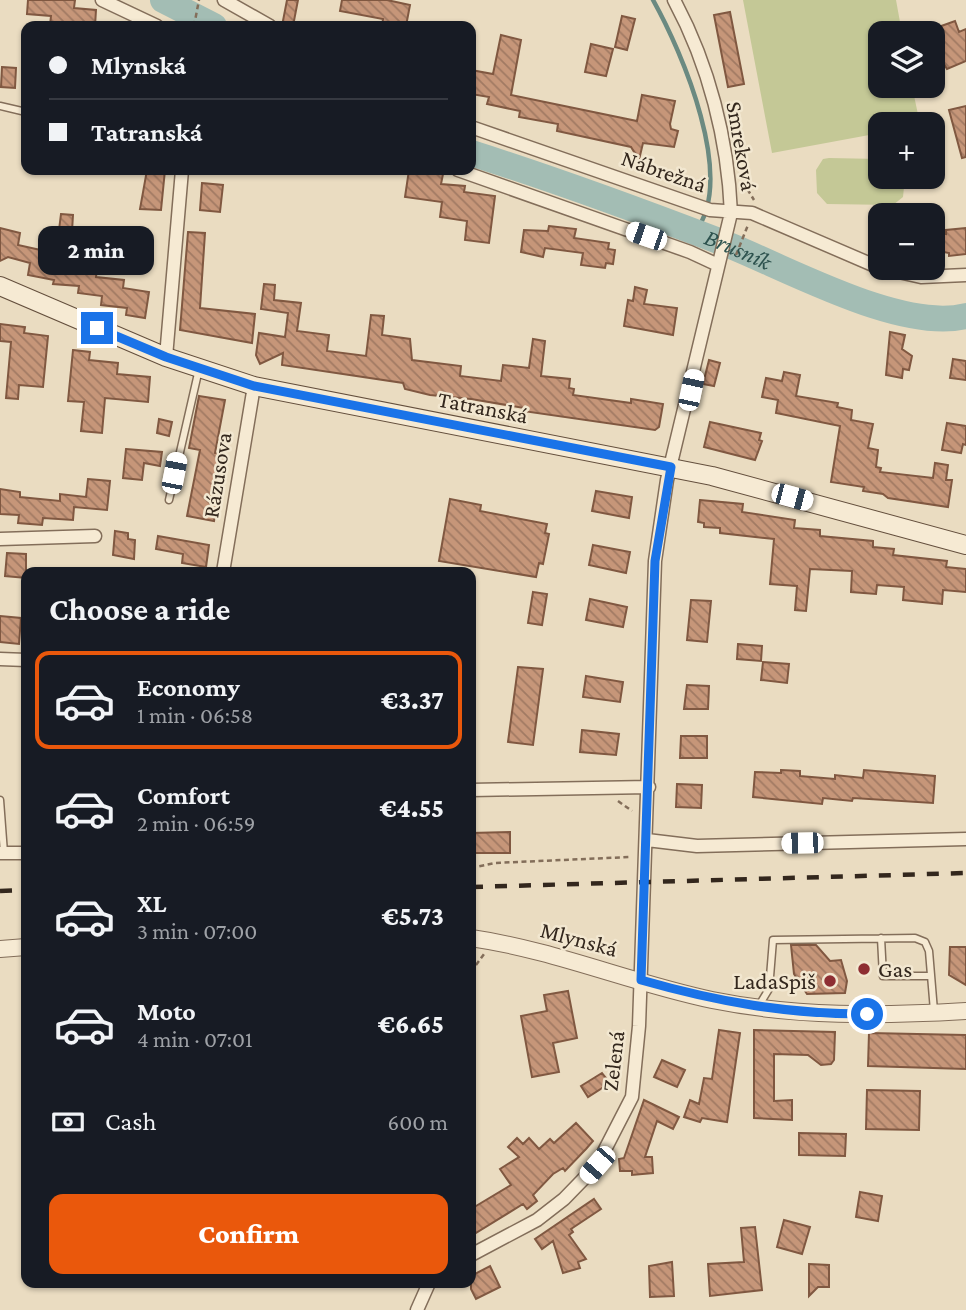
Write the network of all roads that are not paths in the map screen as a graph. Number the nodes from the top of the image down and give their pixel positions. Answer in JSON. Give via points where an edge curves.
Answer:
{"nodes":[{"id":1,"x":102,"y":0,"type":"edge"},
{"id":2,"x":224,"y":0,"type":"edge"},
{"id":3,"x":674,"y":0,"type":"edge"},
{"id":4,"x":146,"y":21,"type":"edge"},
{"id":5,"x":261,"y":21,"type":"edge"},
{"id":6,"x":0,"y":106,"type":"edge"},
{"id":7,"x":21,"y":111,"type":"edge"},
{"id":8,"x":476,"y":130,"type":"edge"},
{"id":9,"x":181,"y":175,"type":"edge"},
{"id":10,"x":472,"y":175,"type":"edge"},
{"id":11,"x":731,"y":213,"type":"junction"},
{"id":12,"x":719,"y":259,"type":"junction"},
{"id":13,"x":868,"y":262,"type":"edge"},
{"id":14,"x":966,"y":275,"type":"edge"},
{"id":15,"x":945,"y":276,"type":"edge"},
{"id":16,"x":0,"y":286,"type":"edge"},
{"id":17,"x":166,"y":357,"type":"junction"},
{"id":18,"x":199,"y":368,"type":"junction"},
{"id":19,"x":254,"y":386,"type":"junction"},
{"id":20,"x":671,"y":467,"type":"junction"},
{"id":21,"x":169,"y":500,"type":"dead end"},
{"id":22,"x":95,"y":536,"type":"dead end"},
{"id":23,"x":0,"y":539,"type":"edge"},
{"id":24,"x":966,"y":545,"type":"edge"},
{"id":25,"x":224,"y":567,"type":"edge"},
{"id":26,"x":0,"y":659,"type":"edge"},
{"id":27,"x":21,"y":660,"type":"edge"},
{"id":28,"x":649,"y":787,"type":"junction"},
{"id":29,"x":476,"y":790,"type":"edge"},
{"id":30,"x":0,"y":800,"type":"edge"},
{"id":31,"x":966,"y":839,"type":"edge"},
{"id":32,"x":647,"y":846,"type":"junction"},
{"id":33,"x":2,"y":853,"type":"edge"},
{"id":34,"x":21,"y":853,"type":"edge"},
{"id":35,"x":881,"y":938,"type":"junction"},
{"id":36,"x":479,"y":939,"type":"edge"},
{"id":37,"x":21,"y":947,"type":"edge"},
{"id":38,"x":0,"y":949,"type":"edge"},
{"id":39,"x":930,"y":976,"type":"junction"},
{"id":40,"x":641,"y":980,"type":"junction"},
{"id":41,"x":758,"y":1007,"type":"junction"},
{"id":42,"x":966,"y":1011,"type":"edge"},
{"id":43,"x":934,"y":1013,"type":"junction"},
{"id":44,"x":476,"y":1252,"type":"edge"},
{"id":45,"x":427,"y":1288,"type":"edge"},
{"id":46,"x":417,"y":1310,"type":"edge"}],
"edges":[{"from":1,"to":4,"type":"street"},
{"from":2,"to":5,"type":"street"},
{"from":3,"to":11,"type":"street","name":"Smreková","via":[[706,72],[730,173]]},
{"from":6,"to":7,"type":"lane"},
{"from":8,"to":11,"type":"street","name":"Nábrežná"},
{"from":9,"to":17,"type":"street"},
{"from":10,"to":12,"type":"street"},
{"from":11,"to":12,"type":"street","name":"Smreková"},
{"from":11,"to":13,"type":"street","name":"Nábrežná","via":[[752,213]]},
{"from":12,"to":20,"type":"street","name":"Smreková"},
{"from":14,"to":15,"type":"street","name":"Nábrežná"},
{"from":16,"to":17,"type":"main road","name":"Tatranská"},
{"from":17,"to":18,"type":"main road","name":"Tatranská"},
{"from":18,"to":19,"type":"main road","name":"Tatranská"},
{"from":18,"to":21,"type":"lane"},
{"from":19,"to":20,"type":"main road","name":"Tatranská"},
{"from":19,"to":25,"type":"street","name":"Rázusova"},
{"from":20,"to":24,"type":"main road","name":"Tatranská"},
{"from":20,"to":28,"type":"street","name":"Smreková","via":[[655,561]]},
{"from":22,"to":23,"type":"street"},
{"from":26,"to":27,"type":"street"},
{"from":28,"to":29,"type":"street"},
{"from":28,"to":32,"type":"street","name":"Zelená"},
{"from":30,"to":33,"type":"lane"},
{"from":31,"to":32,"type":"street"},
{"from":32,"to":40,"type":"street","name":"Zelená"},
{"from":33,"to":34,"type":"street"},
{"from":35,"to":39,"type":"lane","via":[[915,938],[925,943]]},
{"from":35,"to":39,"type":"lane","via":[[883,976]]},
{"from":35,"to":41,"type":"lane","via":[[773,940],[769,989]]},
{"from":36,"to":40,"type":"street","name":"Mlynská"},
{"from":37,"to":38,"type":"street"},
{"from":39,"to":43,"type":"lane"},
{"from":40,"to":41,"type":"street","name":"Mlynská","via":[[711,1000]]},
{"from":40,"to":44,"type":"street","name":"Zelená","via":[[632,1097],[606,1152],[564,1199],[537,1220]]},
{"from":41,"to":43,"type":"street","name":"Mlynská","via":[[814,1013]]},
{"from":42,"to":43,"type":"street","name":"Mlynská"},
{"from":45,"to":46,"type":"street"}]}
